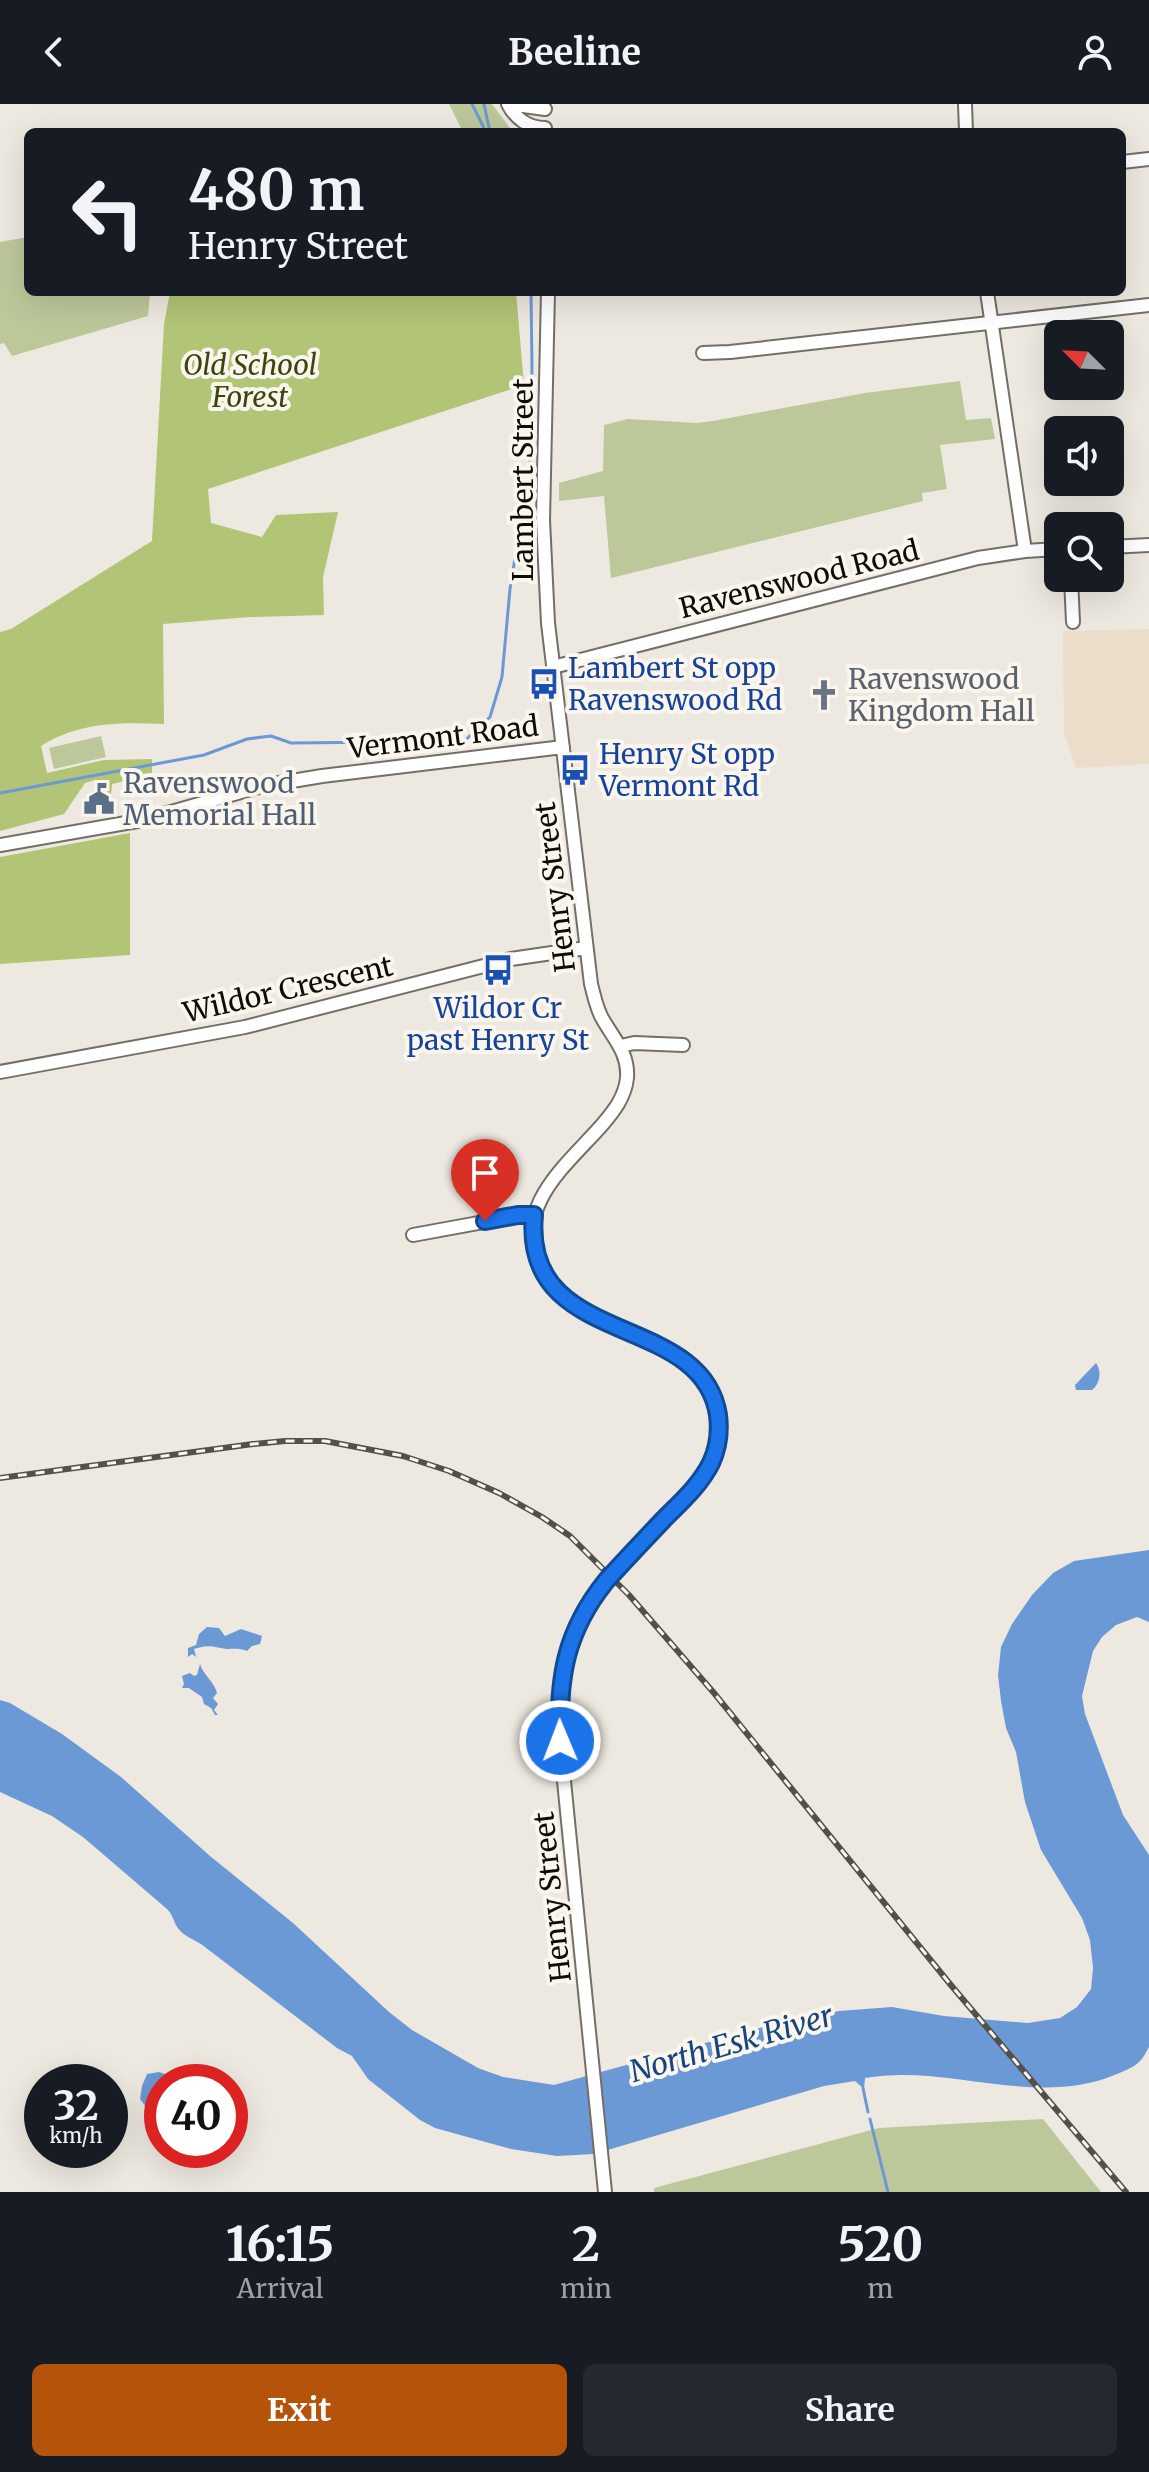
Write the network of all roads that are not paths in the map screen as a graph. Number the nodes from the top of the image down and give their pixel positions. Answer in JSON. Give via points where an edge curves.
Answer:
{"nodes":[{"id":1,"x":508,"y":104,"type":"edge"},
{"id":2,"x":965,"y":104,"type":"edge"},
{"id":3,"x":546,"y":106,"type":"edge"},
{"id":4,"x":538,"y":128,"type":"edge"},
{"id":5,"x":545,"y":128,"type":"edge"},
{"id":6,"x":966,"y":128,"type":"edge"},
{"id":7,"x":1149,"y":159,"type":"edge"},
{"id":8,"x":1126,"y":162,"type":"edge"},
{"id":9,"x":548,"y":296,"type":"edge"},
{"id":10,"x":988,"y":296,"type":"edge"},
{"id":11,"x":1149,"y":305,"type":"edge"},
{"id":12,"x":991,"y":323,"type":"junction"},
{"id":13,"x":703,"y":353,"type":"dead end"},
{"id":14,"x":1149,"y":545,"type":"edge"},
{"id":15,"x":1124,"y":546,"type":"edge"},
{"id":16,"x":1044,"y":550,"type":"edge"},
{"id":17,"x":1025,"y":551,"type":"junction"},
{"id":18,"x":1072,"y":592,"type":"edge"},
{"id":19,"x":1073,"y":622,"type":"dead end"},
{"id":20,"x":553,"y":667,"type":"junction"},
{"id":21,"x":563,"y":747,"type":"junction"},
{"id":22,"x":0,"y":845,"type":"edge"},
{"id":23,"x":586,"y":948,"type":"junction"},
{"id":24,"x":683,"y":1045,"type":"dead end"},
{"id":25,"x":621,"y":1046,"type":"junction"},
{"id":26,"x":0,"y":1072,"type":"edge"},
{"id":27,"x":534,"y":1215,"type":"junction"},
{"id":28,"x":413,"y":1235,"type":"dead end"},
{"id":29,"x":605,"y":2192,"type":"edge"}],
"edges":[{"from":1,"to":3,"type":"street"},
{"from":1,"to":4,"type":"street","via":[[517,118]]},
{"from":2,"to":6,"type":"street"},
{"from":3,"to":5,"type":"street"},
{"from":7,"to":8,"type":"street"},
{"from":9,"to":20,"type":"street","name":"Lambert Street","via":[[543,520]]},
{"from":10,"to":12,"type":"street"},
{"from":11,"to":12,"type":"street"},
{"from":12,"to":13,"type":"street"},
{"from":12,"to":17,"type":"street"},
{"from":14,"to":15,"type":"street"},
{"from":16,"to":17,"type":"street","name":"Ravenswood Road"},
{"from":17,"to":20,"type":"street","name":"Ravenswood Road","via":[[978,558]]},
{"from":18,"to":19,"type":"street"},
{"from":20,"to":21,"type":"street","name":"Henry Street"},
{"from":21,"to":22,"type":"street","name":"Vermont Road","via":[[262,786],[143,820]]},
{"from":21,"to":23,"type":"street","name":"Henry Street"},
{"from":23,"to":25,"type":"street","name":"Henry Street","via":[[596,1005]]},
{"from":23,"to":26,"type":"street","name":"Wildor Crescent","via":[[511,959],[245,1027]]},
{"from":24,"to":25,"type":"street"},
{"from":25,"to":27,"type":"street","name":"Henry Street","via":[[627,1077],[617,1108],[550,1184]]},
{"from":27,"to":28,"type":"street"},
{"from":27,"to":29,"type":"street","name":"Henry Street","via":[[537,1259],[549,1283],[577,1307],[668,1351],[693,1369],[711,1392],[718,1421],[715,1452],[702,1478],[593,1597],[574,1629],[562,1670],[560,1741]]}]}
